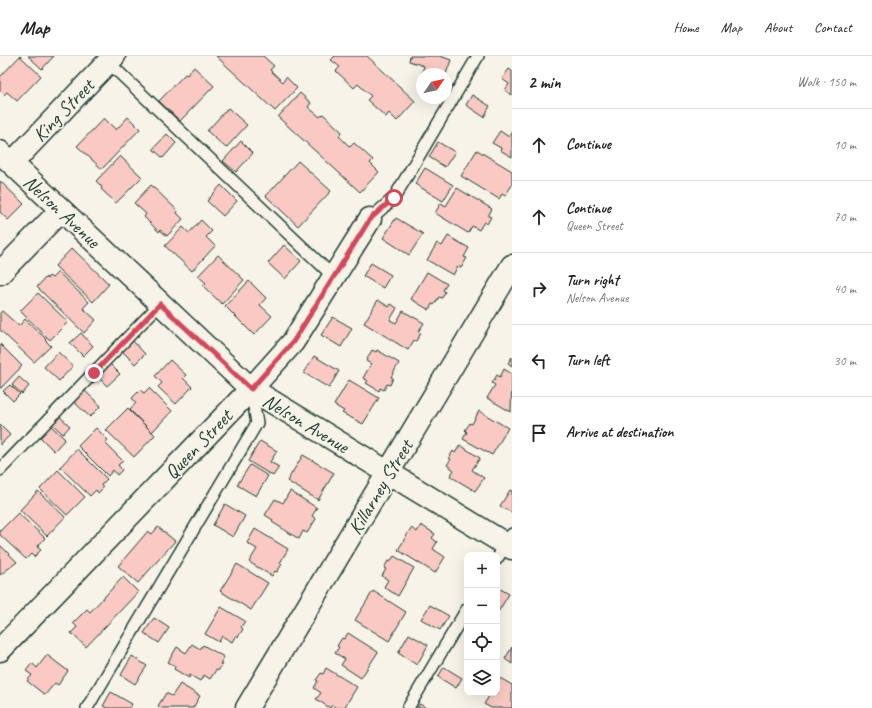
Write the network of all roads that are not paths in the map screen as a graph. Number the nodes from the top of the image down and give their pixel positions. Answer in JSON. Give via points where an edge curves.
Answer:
{"nodes":[{"id":1,"x":478,"y":56,"type":"edge"},
{"id":2,"x":111,"y":59,"type":"edge"},
{"id":3,"x":6,"y":158,"type":"edge"},
{"id":4,"x":61,"y":210,"type":"junction"},
{"id":5,"x":370,"y":219,"type":"joint"},
{"id":6,"x":512,"y":266,"type":"edge"},
{"id":7,"x":0,"y":272,"type":"edge"},
{"id":8,"x":334,"y":276,"type":"junction"},
{"id":9,"x":160,"y":304,"type":"junction"},
{"id":10,"x":251,"y":389,"type":"junction"},
{"id":11,"x":0,"y":470,"type":"edge"},
{"id":12,"x":388,"y":473,"type":"junction"},
{"id":13,"x":507,"y":546,"type":"edge"},
{"id":14,"x":464,"y":614,"type":"edge"},
{"id":15,"x":0,"y":650,"type":"edge"},
{"id":16,"x":87,"y":708,"type":"edge"},
{"id":17,"x":247,"y":708,"type":"edge"},
{"id":18,"x":408,"y":708,"type":"edge"}],
"edges":[{"from":1,"to":5,"type":"lane","via":[[394,198]]},
{"from":2,"to":3,"type":"street","name":"King Street"},
{"from":2,"to":8,"type":"lane"},
{"from":3,"to":4,"type":"street","name":"Nelson Avenue"},
{"from":4,"to":7,"type":"street"},
{"from":4,"to":9,"type":"street","name":"Nelson Avenue"},
{"from":5,"to":8,"type":"street","name":"Queen Street"},
{"from":6,"to":12,"type":"street","name":"Killarney Street"},
{"from":8,"to":10,"type":"street","name":"Queen Street","via":[[293,342]]},
{"from":9,"to":10,"type":"street","name":"Nelson Avenue"},
{"from":9,"to":11,"type":"lane"},
{"from":10,"to":12,"type":"street","name":"Nelson Avenue"},
{"from":10,"to":15,"type":"street","name":"Queen Street"},
{"from":10,"to":16,"type":"lane","via":[[257,423]]},
{"from":12,"to":13,"type":"street","name":"Nelson Avenue"},
{"from":12,"to":17,"type":"street","name":"Killarney Street"},
{"from":14,"to":18,"type":"lane"}]}
